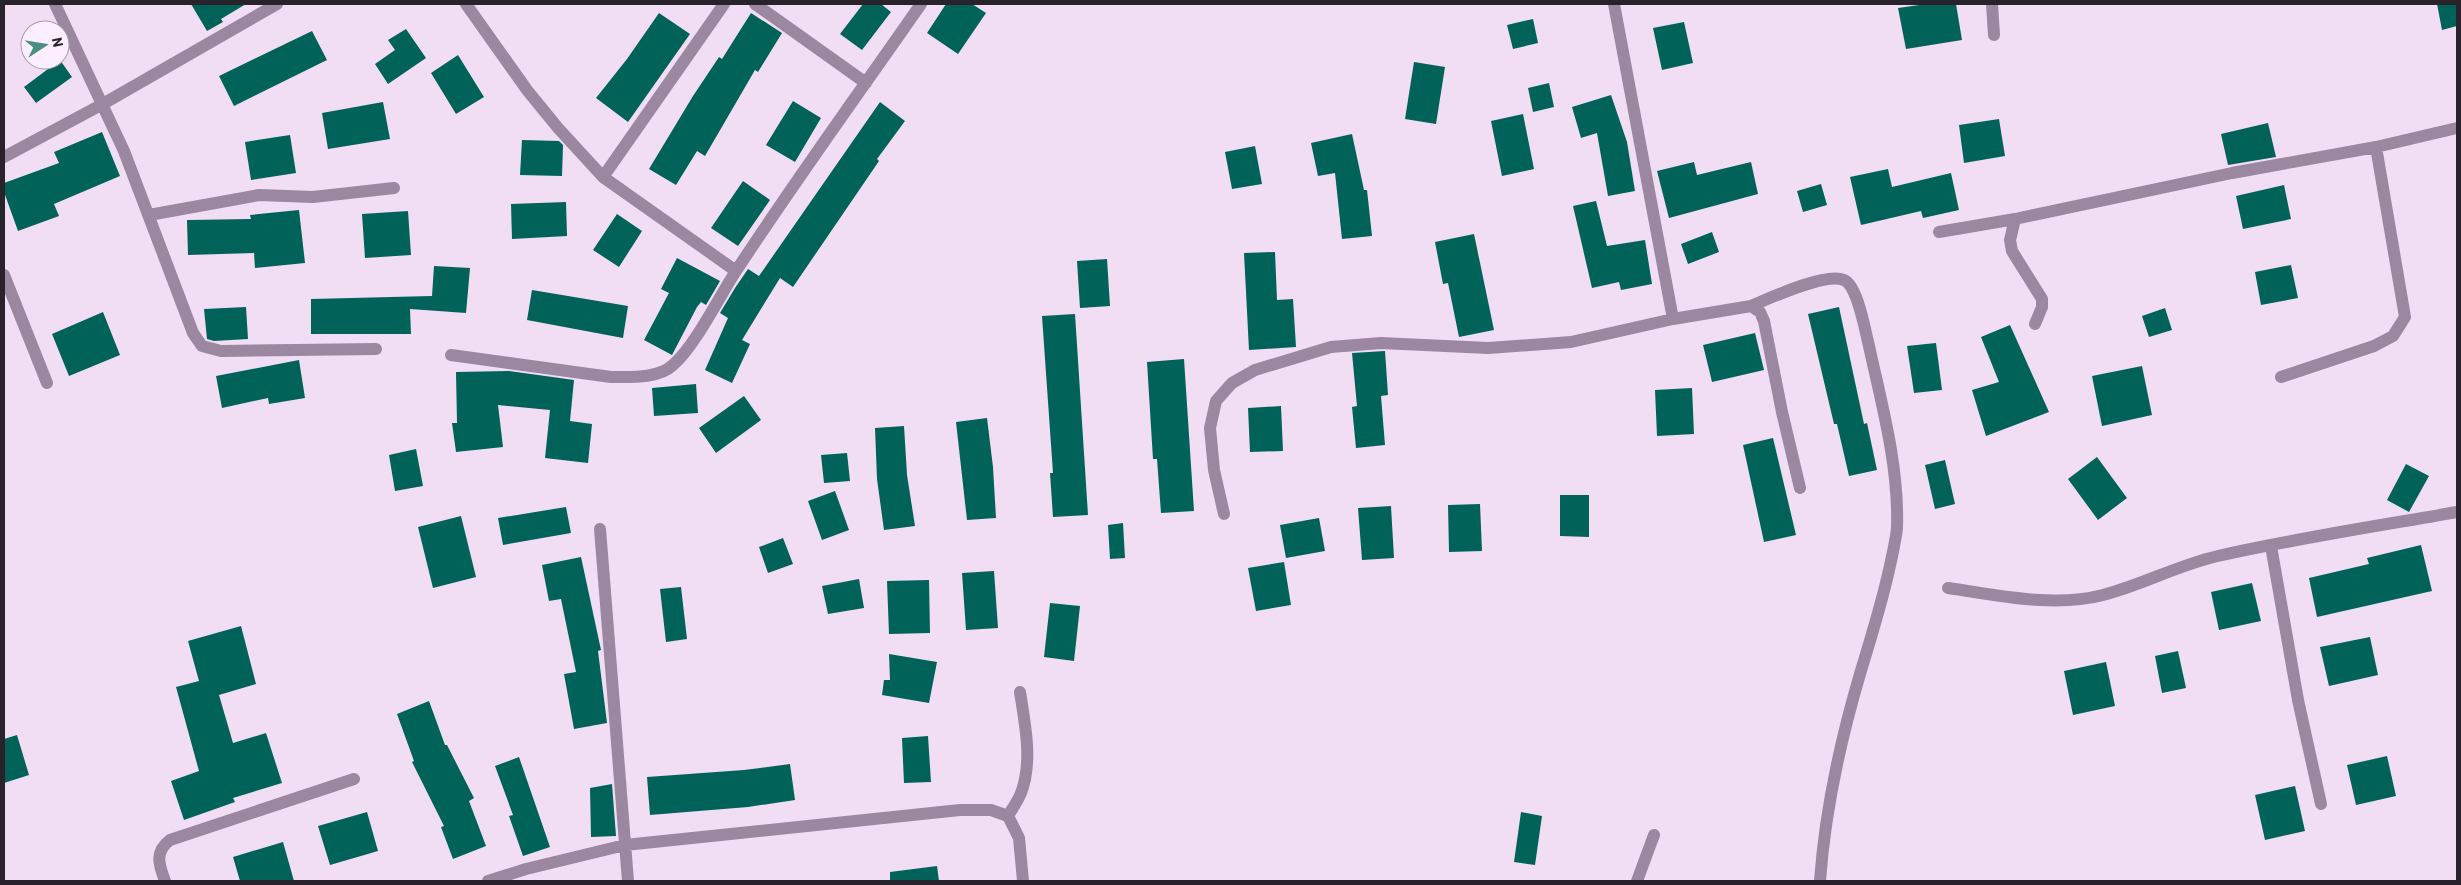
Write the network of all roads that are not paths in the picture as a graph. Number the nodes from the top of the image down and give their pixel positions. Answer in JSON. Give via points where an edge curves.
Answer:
{"nodes":[{"id":1,"x":55,"y":4,"type":"edge"},
{"id":2,"x":278,"y":4,"type":"edge"},
{"id":3,"x":466,"y":4,"type":"edge"},
{"id":4,"x":724,"y":4,"type":"edge"},
{"id":5,"x":754,"y":4,"type":"edge"},
{"id":6,"x":921,"y":4,"type":"edge"},
{"id":7,"x":1614,"y":4,"type":"edge"},
{"id":8,"x":1992,"y":4,"type":"edge"},
{"id":9,"x":1994,"y":35,"type":"dead end"},
{"id":10,"x":866,"y":83,"type":"junction"},
{"id":11,"x":101,"y":105,"type":"junction"},
{"id":12,"x":2457,"y":128,"type":"edge"},
{"id":13,"x":2376,"y":147,"type":"junction"},
{"id":14,"x":4,"y":157,"type":"edge"},
{"id":15,"x":603,"y":177,"type":"junction"},
{"id":16,"x":394,"y":188,"type":"dead end"},
{"id":17,"x":149,"y":215,"type":"junction"},
{"id":18,"x":2015,"y":220,"type":"junction"},
{"id":19,"x":1940,"y":232,"type":"dead end"},
{"id":20,"x":736,"y":271,"type":"junction"},
{"id":21,"x":4,"y":275,"type":"edge"},
{"id":22,"x":1751,"y":306,"type":"junction"},
{"id":23,"x":1673,"y":319,"type":"junction"},
{"id":24,"x":2035,"y":324,"type":"dead end"},
{"id":25,"x":376,"y":349,"type":"dead end"},
{"id":26,"x":451,"y":355,"type":"dead end"},
{"id":27,"x":2282,"y":377,"type":"dead end"},
{"id":28,"x":47,"y":383,"type":"dead end"},
{"id":29,"x":1800,"y":488,"type":"dead end"},
{"id":30,"x":2457,"y":512,"type":"edge"},
{"id":31,"x":1224,"y":514,"type":"dead end"},
{"id":32,"x":600,"y":529,"type":"dead end"},
{"id":33,"x":2271,"y":546,"type":"junction"},
{"id":34,"x":1948,"y":588,"type":"dead end"},
{"id":35,"x":1020,"y":692,"type":"dead end"},
{"id":36,"x":354,"y":779,"type":"dead end"},
{"id":37,"x":2321,"y":804,"type":"dead end"},
{"id":38,"x":1008,"y":816,"type":"junction"},
{"id":39,"x":1654,"y":835,"type":"dead end"},
{"id":40,"x":625,"y":846,"type":"junction"},
{"id":41,"x":165,"y":881,"type":"edge"},
{"id":42,"x":488,"y":881,"type":"edge"},
{"id":43,"x":628,"y":881,"type":"edge"},
{"id":44,"x":1023,"y":881,"type":"edge"},
{"id":45,"x":1637,"y":881,"type":"edge"},
{"id":46,"x":1820,"y":881,"type":"edge"}],
"edges":[{"from":1,"to":11,"type":"street"},
{"from":2,"to":11,"type":"street"},
{"from":3,"to":15,"type":"street","via":[[527,90]]},
{"from":4,"to":15,"type":"street"},
{"from":5,"to":10,"type":"street"},
{"from":6,"to":10,"type":"street"},
{"from":7,"to":23,"type":"street"},
{"from":8,"to":9,"type":"street"},
{"from":10,"to":20,"type":"street"},
{"from":11,"to":14,"type":"street"},
{"from":11,"to":17,"type":"street","via":[[124,151]]},
{"from":12,"to":13,"type":"street"},
{"from":13,"to":18,"type":"street","via":[[2232,173]]},
{"from":13,"to":27,"type":"street","via":[[2405,317],[2393,336],[2374,346]]},
{"from":15,"to":20,"type":"street"},
{"from":16,"to":17,"type":"street","via":[[313,197],[259,194]]},
{"from":17,"to":25,"type":"street","via":[[181,305],[202,346],[221,351]]},
{"from":18,"to":19,"type":"street"},
{"from":18,"to":24,"type":"street","via":[[2010,240],[2012,252],[2042,300]]},
{"from":20,"to":26,"type":"street","via":[[686,351],[672,367],[654,374],[611,377]]},
{"from":21,"to":28,"type":"street"},
{"from":22,"to":23,"type":"street"},
{"from":22,"to":29,"type":"street","via":[[1760,312],[1764,321]]},
{"from":22,"to":46,"type":"street","via":[[1801,286],[1834,278],[1845,280],[1852,286],[1892,450],[1897,530],[1885,591],[1835,768],[1823,835]]},
{"from":23,"to":31,"type":"street","via":[[1571,342],[1488,348],[1381,344],[1331,347],[1255,370],[1232,383],[1216,401],[1210,428],[1214,470]]},
{"from":30,"to":33,"type":"street"},
{"from":32,"to":40,"type":"street"},
{"from":33,"to":34,"type":"street","via":[[2209,559],[2102,596],[2059,600],[2015,598]]},
{"from":33,"to":37,"type":"street","via":[[2298,700]]},
{"from":35,"to":38,"type":"street","via":[[1026,766],[1021,792]]},
{"from":36,"to":41,"type":"street","via":[[170,840],[158,854]]},
{"from":38,"to":40,"type":"street","via":[[991,810],[960,810]]},
{"from":38,"to":44,"type":"street","via":[[1019,838]]},
{"from":39,"to":45,"type":"street"},
{"from":40,"to":42,"type":"street"},
{"from":40,"to":43,"type":"street"}]}
